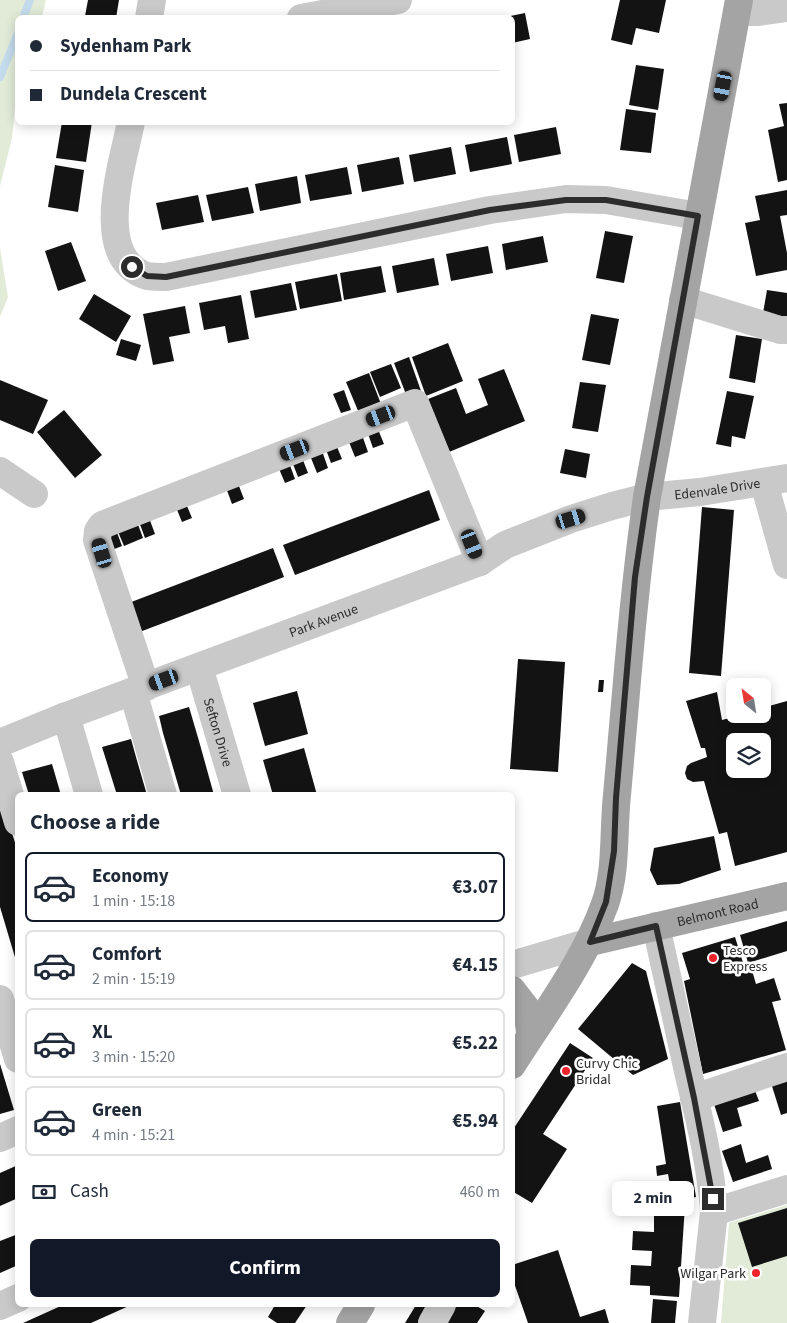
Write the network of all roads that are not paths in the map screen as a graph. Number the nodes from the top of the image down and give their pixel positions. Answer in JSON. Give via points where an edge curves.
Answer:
{"nodes":[{"id":1,"x":152,"y":0,"type":"edge"},
{"id":2,"x":398,"y":0,"type":"edge"},
{"id":3,"x":738,"y":6,"type":"edge"},
{"id":4,"x":787,"y":8,"type":"edge"},
{"id":5,"x":150,"y":15,"type":"edge"},
{"id":6,"x":317,"y":15,"type":"edge"},
{"id":7,"x":130,"y":125,"type":"edge"},
{"id":8,"x":698,"y":216,"type":"junction"},
{"id":9,"x":683,"y":300,"type":"junction"},
{"id":10,"x":787,"y":330,"type":"edge"},
{"id":11,"x":0,"y":471,"type":"edge"},
{"id":12,"x":775,"y":481,"type":"edge"},
{"id":13,"x":34,"y":494,"type":"dead end"},
{"id":14,"x":647,"y":497,"type":"junction"},
{"id":15,"x":480,"y":562,"type":"junction"},
{"id":16,"x":787,"y":565,"type":"edge"},
{"id":17,"x":199,"y":667,"type":"junction"},
{"id":18,"x":140,"y":689,"type":"junction"},
{"id":19,"x":66,"y":716,"type":"junction"},
{"id":20,"x":0,"y":744,"type":"edge"},
{"id":21,"x":0,"y":762,"type":"edge"},
{"id":22,"x":88,"y":792,"type":"edge"},
{"id":23,"x":162,"y":792,"type":"edge"},
{"id":24,"x":236,"y":792,"type":"edge"},
{"id":25,"x":15,"y":812,"type":"edge"},
{"id":26,"x":787,"y":896,"type":"edge"},
{"id":27,"x":656,"y":926,"type":"junction"},
{"id":28,"x":590,"y":942,"type":"junction"},
{"id":29,"x":515,"y":964,"type":"edge"},
{"id":30,"x":515,"y":994,"type":"edge"},
{"id":31,"x":0,"y":999,"type":"edge"},
{"id":32,"x":532,"y":1035,"type":"junction"},
{"id":33,"x":15,"y":1049,"type":"edge"},
{"id":34,"x":515,"y":1060,"type":"edge"},
{"id":35,"x":787,"y":1066,"type":"edge"},
{"id":36,"x":694,"y":1098,"type":"junction"},
{"id":37,"x":15,"y":1131,"type":"edge"},
{"id":38,"x":0,"y":1138,"type":"edge"},
{"id":39,"x":787,"y":1189,"type":"edge"},
{"id":40,"x":714,"y":1212,"type":"junction"},
{"id":41,"x":15,"y":1299,"type":"edge"},
{"id":42,"x":0,"y":1306,"type":"edge"},
{"id":43,"x":441,"y":1307,"type":"edge"},
{"id":44,"x":432,"y":1323,"type":"edge"},
{"id":45,"x":702,"y":1323,"type":"edge"}],
"edges":[{"from":1,"to":5,"type":"street"},
{"from":2,"to":6,"type":"street"},
{"from":3,"to":4,"type":"street","via":[[757,12]]},
{"from":3,"to":8,"type":"main road"},
{"from":7,"to":8,"type":"street","via":[[113,219],[122,256],[147,276],[166,277],[490,210],[566,200],[606,200]]},
{"from":8,"to":9,"type":"main road"},
{"from":9,"to":10,"type":"street"},
{"from":9,"to":14,"type":"main road"},
{"from":11,"to":13,"type":"street"},
{"from":12,"to":14,"type":"street","name":"Edenvale Drive"},
{"from":12,"to":16,"type":"street"},
{"from":14,"to":15,"type":"street","name":"Park Avenue","via":[[571,519],[505,545]]},
{"from":14,"to":28,"type":"main road","via":[[635,577],[614,851],[606,902]]},
{"from":15,"to":17,"type":"street","name":"Park Avenue"},
{"from":15,"to":18,"type":"street","via":[[415,403],[102,526],[97,540]]},
{"from":17,"to":18,"type":"street","name":"Park Avenue"},
{"from":17,"to":24,"type":"street","name":"Sefton Drive"},
{"from":18,"to":19,"type":"street","name":"Park Avenue"},
{"from":18,"to":23,"type":"street"},
{"from":19,"to":20,"type":"street","name":"Park Avenue"},
{"from":19,"to":22,"type":"street"},
{"from":21,"to":25,"type":"street"},
{"from":26,"to":27,"type":"main road","name":"Belmont Road"},
{"from":27,"to":28,"type":"main road","name":"Belmont Road"},
{"from":27,"to":36,"type":"street"},
{"from":28,"to":29,"type":"street"},
{"from":28,"to":32,"type":"main road"},
{"from":30,"to":32,"type":"main road","via":[[526,1008]]},
{"from":31,"to":33,"type":"street"},
{"from":32,"to":34,"type":"main road"},
{"from":35,"to":36,"type":"street"},
{"from":36,"to":40,"type":"street"},
{"from":37,"to":38,"type":"street"},
{"from":39,"to":40,"type":"street"},
{"from":40,"to":45,"type":"street"},
{"from":41,"to":42,"type":"street"},
{"from":43,"to":44,"type":"street"}]}
